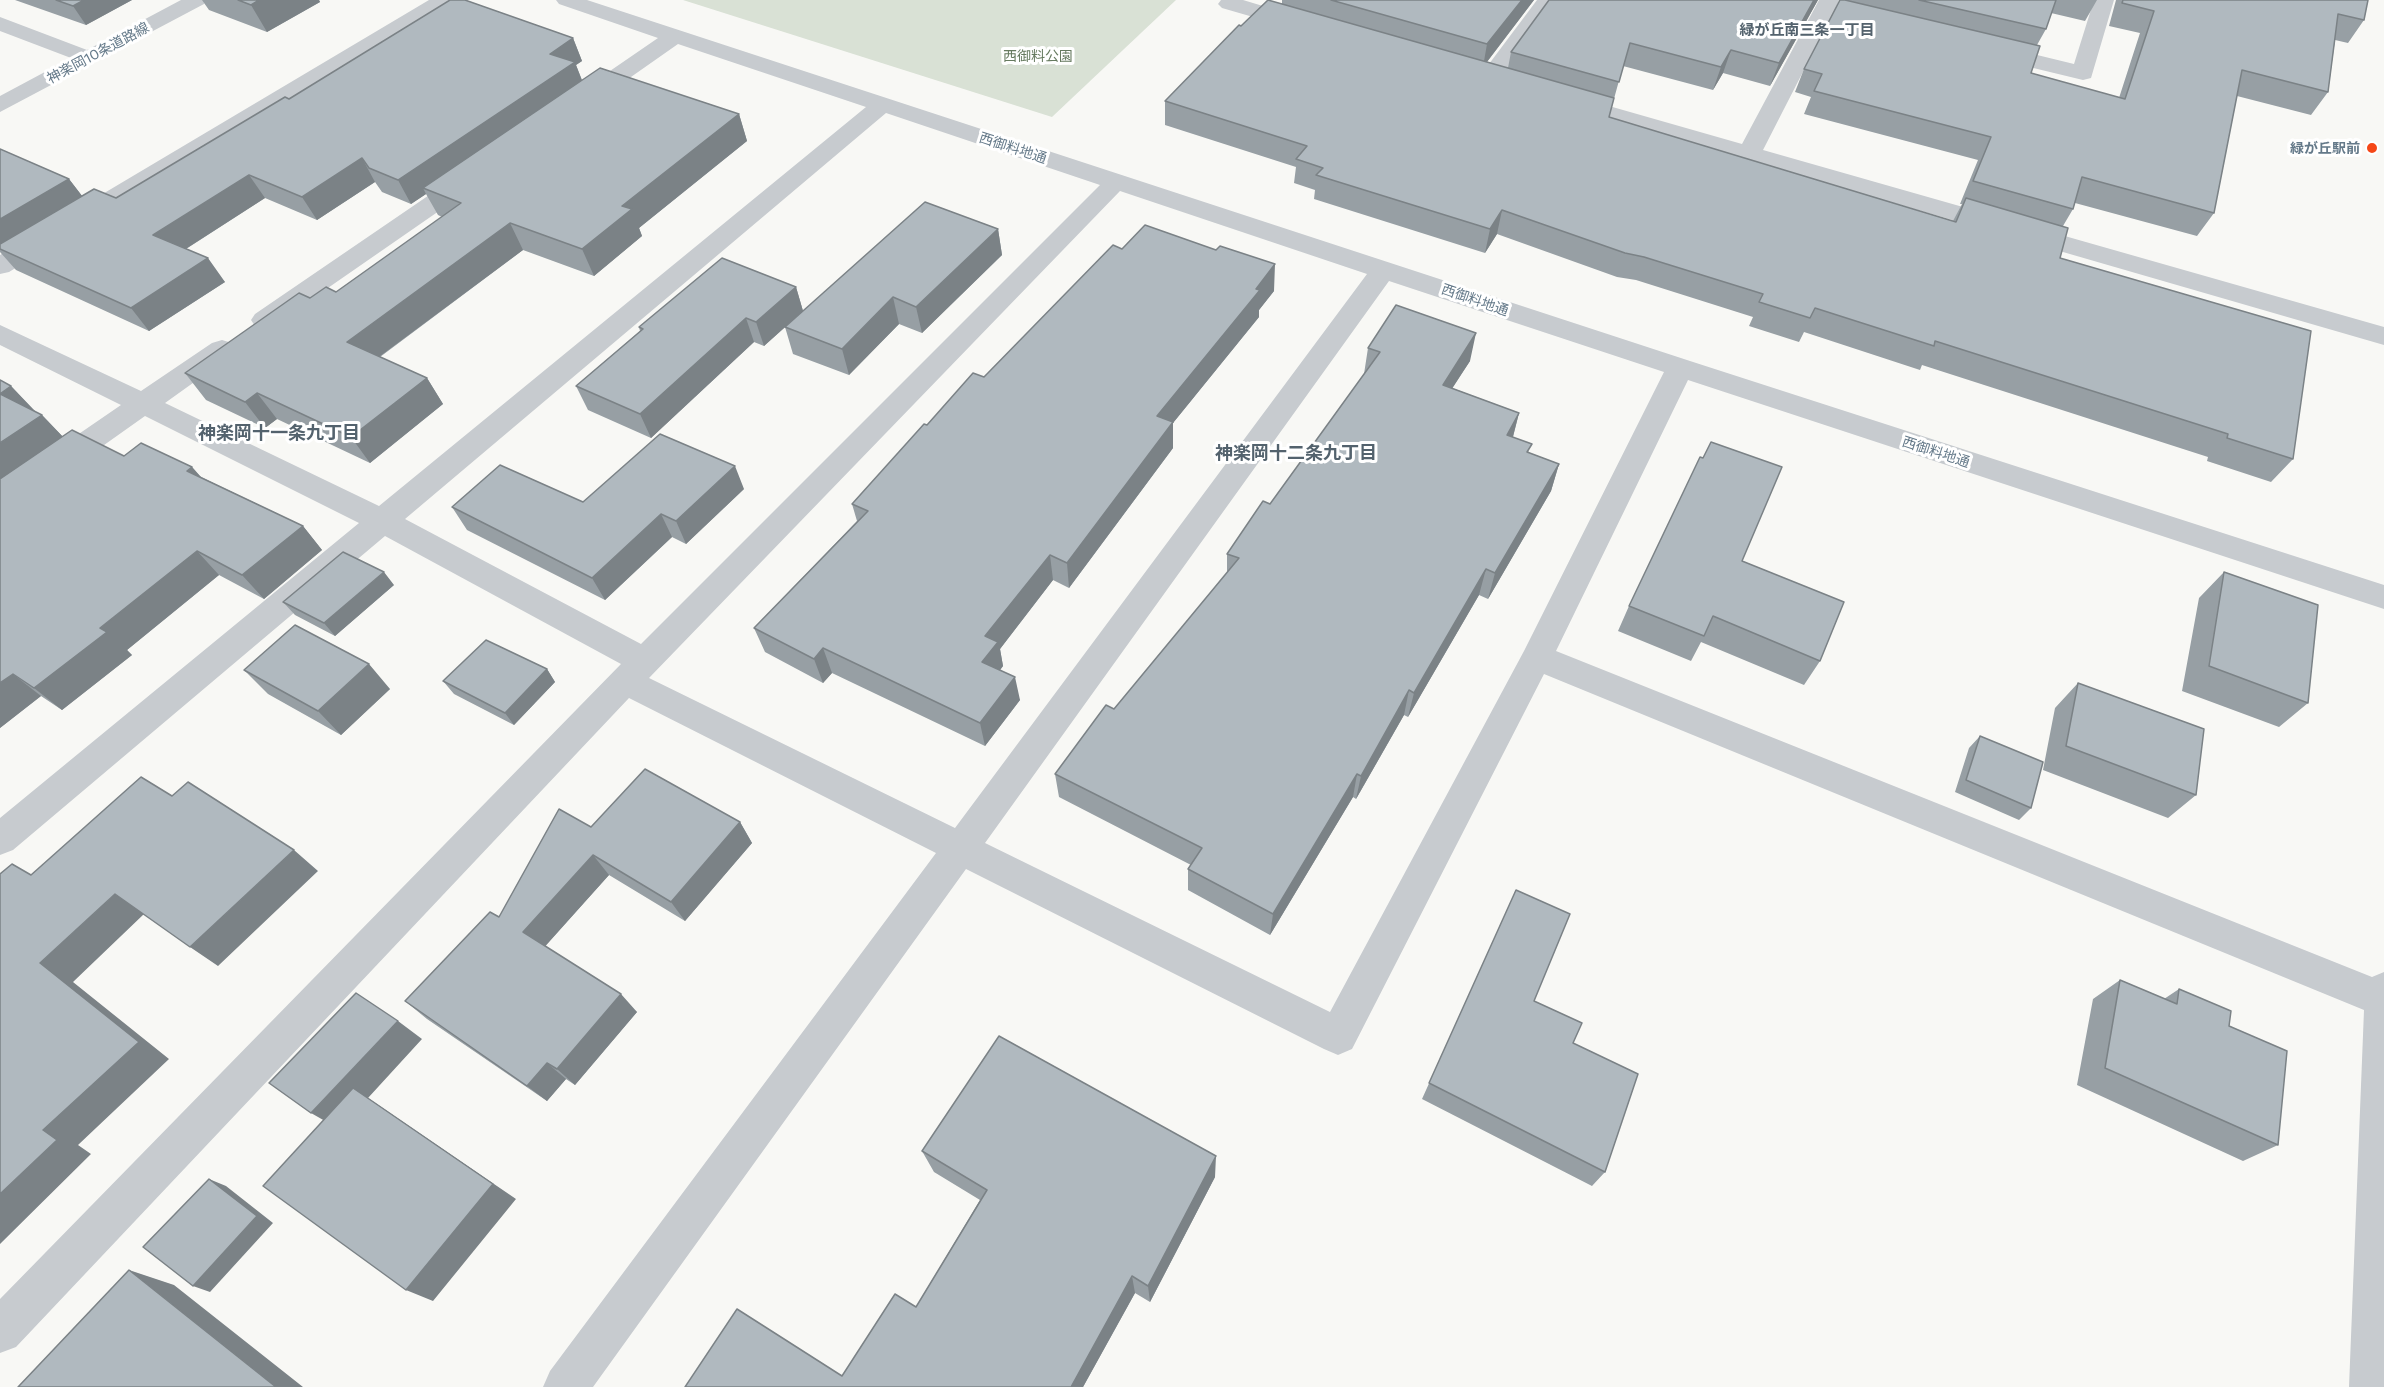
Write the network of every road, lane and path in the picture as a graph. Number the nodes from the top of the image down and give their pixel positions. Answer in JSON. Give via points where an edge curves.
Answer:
{"nodes":[{"id":1,"x":197,"y":0,"type":"edge"},
{"id":2,"x":444,"y":0,"type":"edge"},
{"id":3,"x":566,"y":0,"type":"edge"},
{"id":4,"x":1233,"y":0,"type":"edge"},
{"id":5,"x":1548,"y":0,"type":"edge"},
{"id":6,"x":2104,"y":0,"type":"edge"},
{"id":7,"x":1826,"y":5,"type":"edge"},
{"id":8,"x":0,"y":23,"type":"edge"},
{"id":9,"x":1319,"y":30,"type":"edge"},
{"id":10,"x":1902,"y":30,"type":"edge"},
{"id":11,"x":675,"y":36,"type":"junction"},
{"id":12,"x":1970,"y":46,"type":"edge"},
{"id":13,"x":89,"y":58,"type":"junction"},
{"id":14,"x":1488,"y":80,"type":"edge"},
{"id":15,"x":1545,"y":96,"type":"edge"},
{"id":16,"x":0,"y":105,"type":"edge"},
{"id":17,"x":882,"y":105,"type":"junction"},
{"id":18,"x":560,"y":116,"type":"edge"},
{"id":19,"x":1750,"y":152,"type":"junction"},
{"id":20,"x":492,"y":163,"type":"edge"},
{"id":21,"x":1116,"y":182,"type":"junction"},
{"id":22,"x":0,"y":266,"type":"edge"},
{"id":23,"x":1384,"y":269,"type":"junction"},
{"id":24,"x":0,"y":334,"type":"edge"},
{"id":25,"x":2384,"y":336,"type":"edge"},
{"id":26,"x":1680,"y":368,"type":"junction"},
{"id":27,"x":143,"y":404,"type":"junction"},
{"id":28,"x":0,"y":503,"type":"edge"},
{"id":29,"x":383,"y":521,"type":"junction"},
{"id":30,"x":2384,"y":597,"type":"edge"},
{"id":31,"x":1537,"y":657,"type":"junction"},
{"id":32,"x":635,"y":671,"type":"junction"},
{"id":33,"x":0,"y":839,"type":"edge"},
{"id":34,"x":960,"y":846,"type":"junction"},
{"id":35,"x":2384,"y":990,"type":"edge"},
{"id":36,"x":2384,"y":1000,"type":"edge"},
{"id":37,"x":0,"y":1331,"type":"edge"},
{"id":38,"x":566,"y":1387,"type":"edge"},
{"id":39,"x":2372,"y":1387,"type":"edge"}],
"edges":[{"from":1,"to":13,"type":"street","name":"神楽岡10条道路線"},
{"from":2,"to":22,"type":"street"},
{"from":3,"to":11,"type":"street","name":"西御料地通"},
{"from":4,"to":9,"type":"street","via":[[1229,4]]},
{"from":5,"to":14,"type":"street"},
{"from":6,"to":12,"type":"street","via":[[2082,73]]},
{"from":7,"to":10,"type":"street"},
{"from":7,"to":19,"type":"street"},
{"from":8,"to":13,"type":"street"},
{"from":11,"to":17,"type":"street","name":"西御料地通"},
{"from":11,"to":18,"type":"street"},
{"from":13,"to":16,"type":"street","name":"神楽岡10条道路線"},
{"from":15,"to":19,"type":"street"},
{"from":17,"to":21,"type":"street","name":"西御料地通"},
{"from":17,"to":29,"type":"street"},
{"from":19,"to":25,"type":"street"},
{"from":20,"to":27,"type":"street"},
{"from":21,"to":23,"type":"street","name":"西御料地通"},
{"from":21,"to":32,"type":"street"},
{"from":23,"to":26,"type":"street","name":"西御料地通"},
{"from":23,"to":34,"type":"street"},
{"from":24,"to":27,"type":"street"},
{"from":26,"to":30,"type":"street","name":"西御料地通"},
{"from":26,"to":31,"type":"street"},
{"from":27,"to":28,"type":"street"},
{"from":27,"to":29,"type":"street"},
{"from":29,"to":32,"type":"street"},
{"from":29,"to":33,"type":"street"},
{"from":31,"to":34,"type":"street","via":[[1338,1036]]},
{"from":31,"to":36,"type":"street"},
{"from":32,"to":34,"type":"street"},
{"from":32,"to":37,"type":"street"},
{"from":34,"to":38,"type":"street"},
{"from":35,"to":36,"type":"street"},
{"from":36,"to":39,"type":"street"}]}
